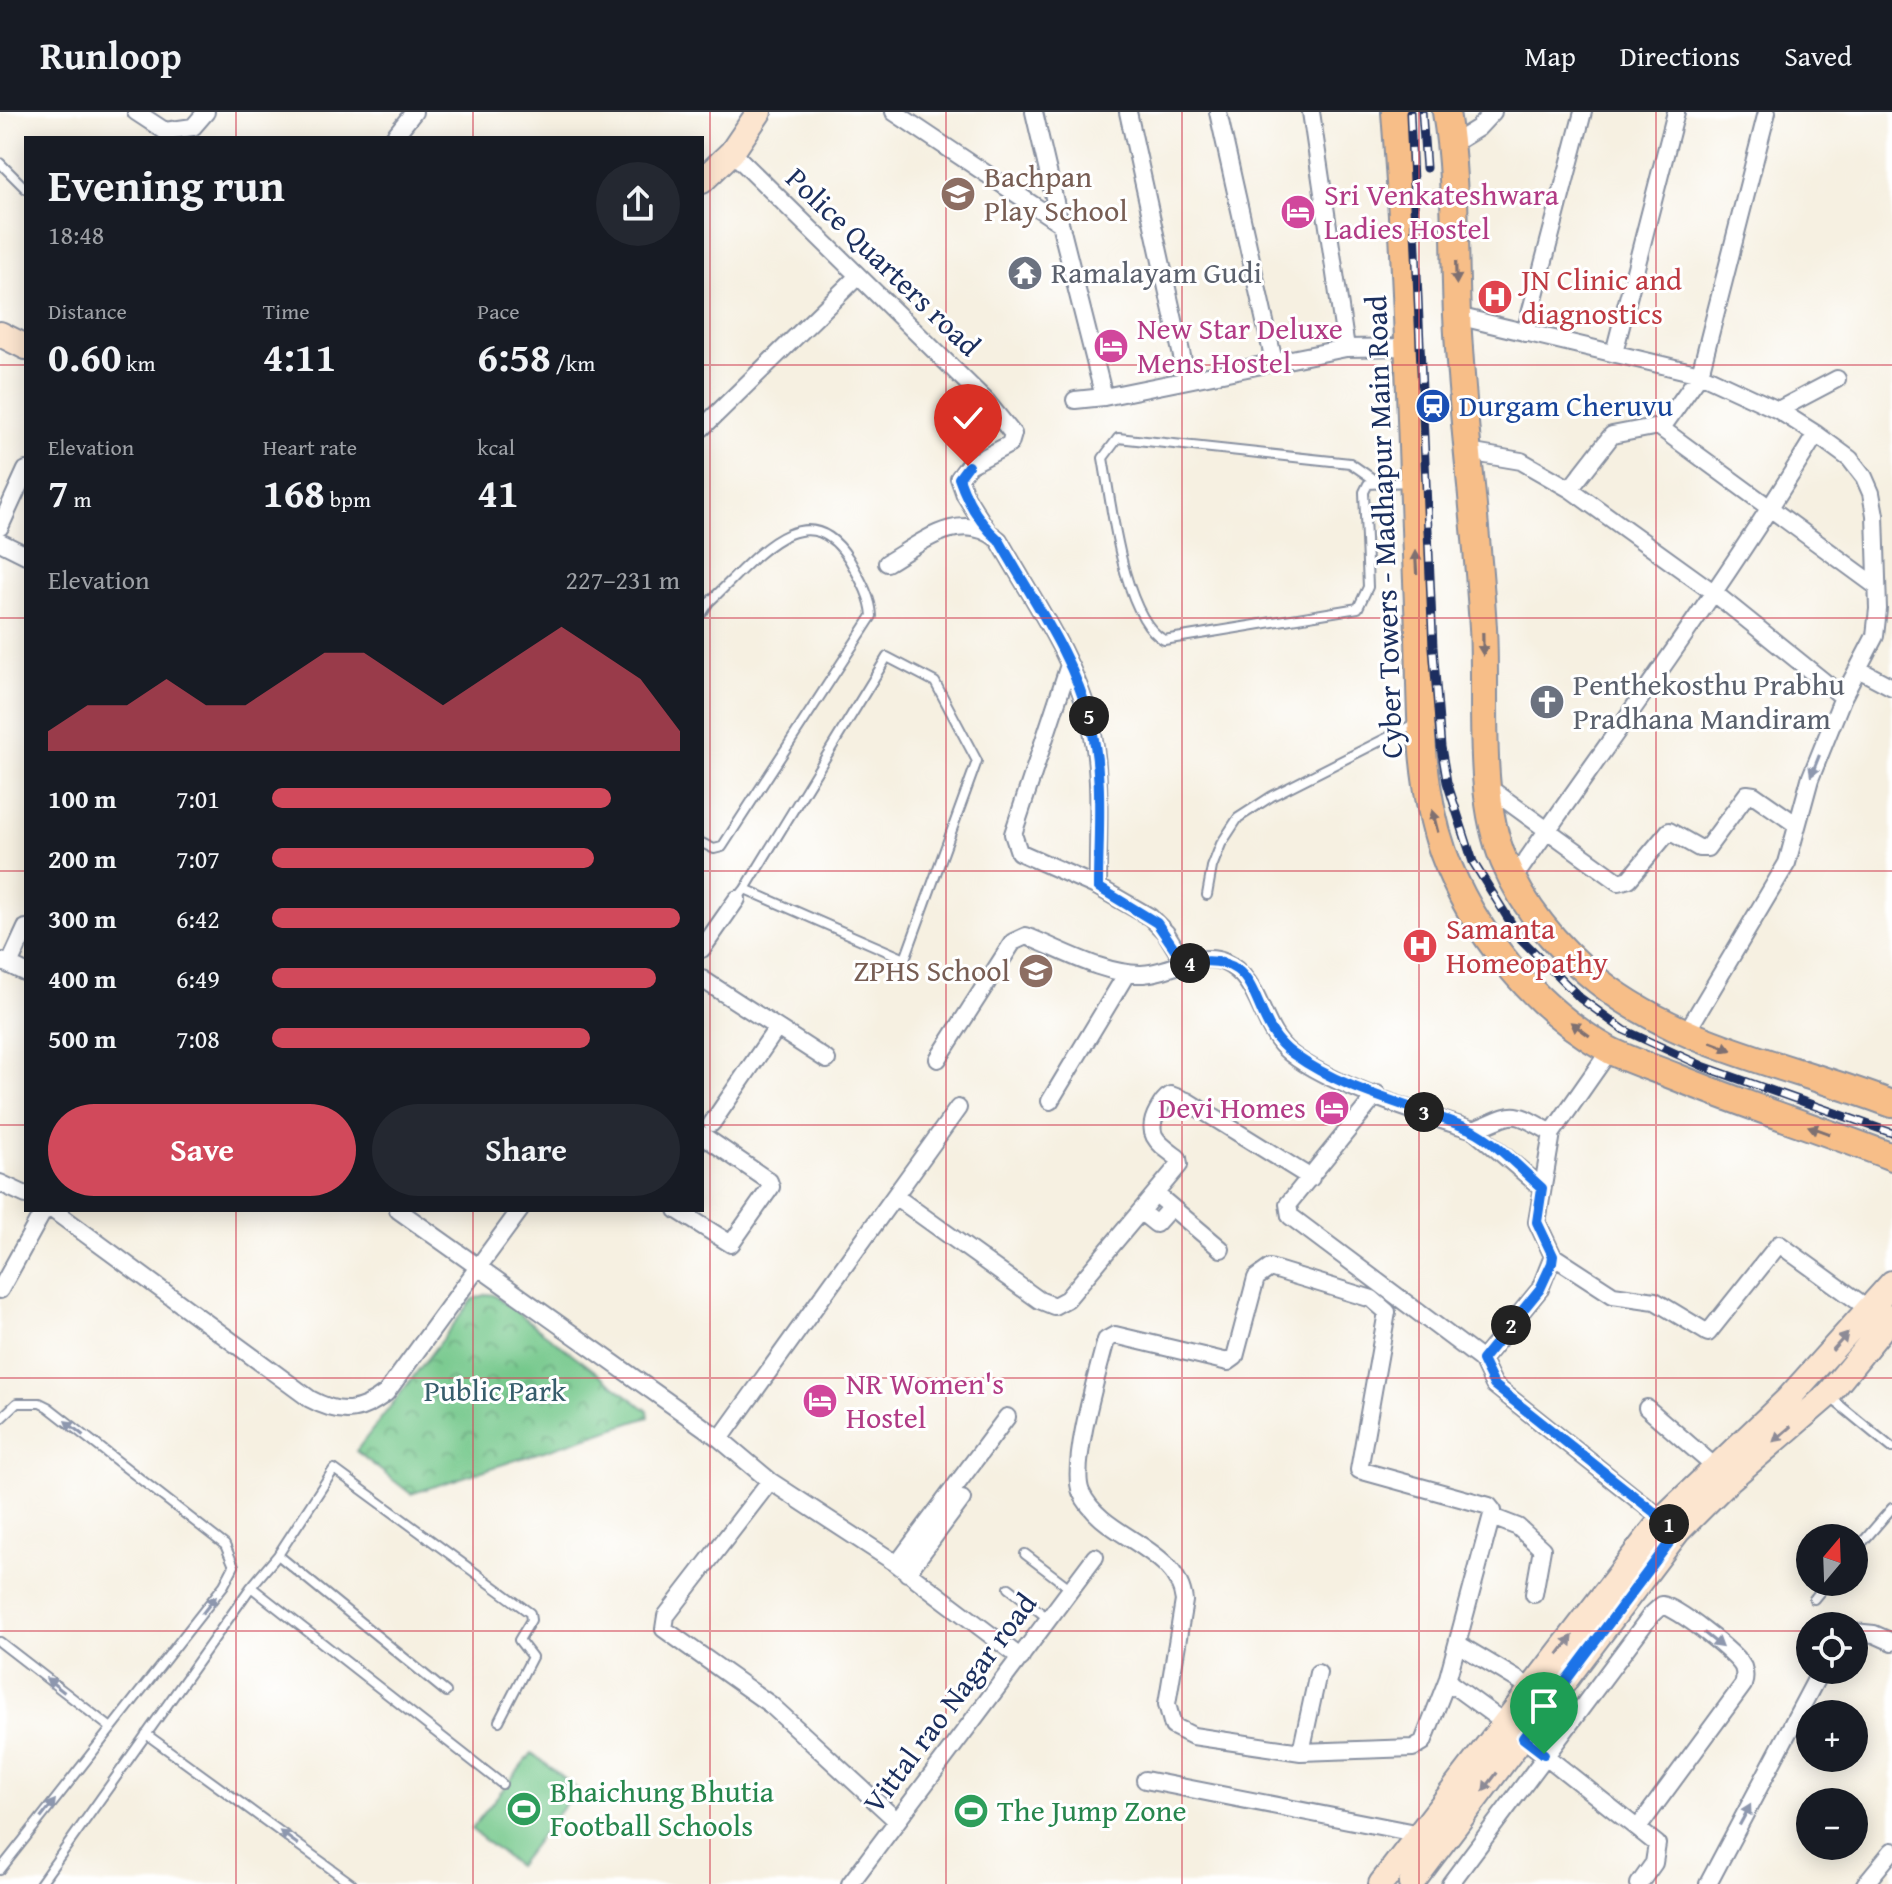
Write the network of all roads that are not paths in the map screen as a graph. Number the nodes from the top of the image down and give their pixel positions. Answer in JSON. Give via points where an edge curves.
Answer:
{"nodes":[{"id":1,"x":136,"y":112,"type":"edge"},
{"id":2,"x":206,"y":112,"type":"edge"},
{"id":3,"x":414,"y":112,"type":"edge"},
{"id":4,"x":759,"y":112,"type":"edge"},
{"id":5,"x":894,"y":112,"type":"edge"},
{"id":6,"x":1034,"y":112,"type":"edge"},
{"id":7,"x":1128,"y":112,"type":"edge"},
{"id":8,"x":1218,"y":112,"type":"edge"},
{"id":9,"x":1311,"y":112,"type":"edge"},
{"id":10,"x":1395,"y":112,"type":"edge"},
{"id":11,"x":1446,"y":112,"type":"edge"},
{"id":12,"x":1493,"y":112,"type":"edge"},
{"id":13,"x":1583,"y":112,"type":"edge"},
{"id":14,"x":1676,"y":112,"type":"edge"},
{"id":15,"x":1767,"y":112,"type":"edge"},
{"id":16,"x":395,"y":136,"type":"edge"},
{"id":17,"x":1452,"y":144,"type":"junction"},
{"id":18,"x":732,"y":152,"type":"junction"},
{"id":19,"x":0,"y":163,"type":"edge"},
{"id":20,"x":704,"y":179,"type":"edge"},
{"id":21,"x":24,"y":187,"type":"edge"},
{"id":22,"x":1060,"y":223,"type":"junction"},
{"id":23,"x":857,"y":277,"type":"junction"},
{"id":24,"x":1457,"y":316,"type":"junction"},
{"id":25,"x":1525,"y":333,"type":"junction"},
{"id":26,"x":0,"y":334,"type":"edge"},
{"id":27,"x":24,"y":346,"type":"edge"},
{"id":28,"x":1409,"y":347,"type":"junction"},
{"id":29,"x":1346,"y":348,"type":"junction"},
{"id":30,"x":1614,"y":353,"type":"junction"},
{"id":31,"x":1274,"y":362,"type":"junction"},
{"id":32,"x":1700,"y":374,"type":"junction"},
{"id":33,"x":1187,"y":379,"type":"junction"},
{"id":34,"x":1837,"y":379,"type":"dead end"},
{"id":35,"x":1104,"y":397,"type":"junction"},
{"id":36,"x":1075,"y":400,"type":"dead end"},
{"id":37,"x":1778,"y":410,"type":"junction"},
{"id":38,"x":704,"y":426,"type":"edge"},
{"id":39,"x":1658,"y":426,"type":"junction"},
{"id":40,"x":1816,"y":434,"type":"junction"},
{"id":41,"x":1468,"y":452,"type":"junction"},
{"id":42,"x":24,"y":474,"type":"edge"},
{"id":43,"x":1376,"y":481,"type":"junction"},
{"id":44,"x":1413,"y":482,"type":"junction"},
{"id":45,"x":1570,"y":489,"type":"junction"},
{"id":46,"x":1771,"y":508,"type":"junction"},
{"id":47,"x":0,"y":527,"type":"edge"},
{"id":48,"x":987,"y":530,"type":"junction"},
{"id":49,"x":0,"y":542,"type":"edge"},
{"id":50,"x":24,"y":554,"type":"edge"},
{"id":51,"x":887,"y":563,"type":"dead end"},
{"id":52,"x":1876,"y":586,"type":"junction"},
{"id":53,"x":1713,"y":592,"type":"junction"},
{"id":54,"x":704,"y":610,"type":"edge"},
{"id":55,"x":1069,"y":665,"type":"junction"},
{"id":56,"x":1860,"y":670,"type":"junction"},
{"id":57,"x":1892,"y":687,"type":"edge"},
{"id":58,"x":1843,"y":697,"type":"junction"},
{"id":59,"x":1418,"y":722,"type":"junction"},
{"id":60,"x":1488,"y":787,"type":"junction"},
{"id":61,"x":1797,"y":825,"type":"junction"},
{"id":62,"x":1548,"y":829,"type":"junction"},
{"id":63,"x":704,"y":844,"type":"edge"},
{"id":64,"x":1514,"y":878,"type":"junction"},
{"id":65,"x":1098,"y":887,"type":"junction"},
{"id":66,"x":741,"y":894,"type":"junction"},
{"id":67,"x":1207,"y":895,"type":"dead end"},
{"id":68,"x":24,"y":931,"type":"edge"},
{"id":69,"x":704,"y":946,"type":"edge"},
{"id":70,"x":5,"y":962,"type":"edge"},
{"id":71,"x":1185,"y":964,"type":"junction"},
{"id":72,"x":24,"y":972,"type":"edge"},
{"id":73,"x":1127,"y":973,"type":"junction"},
{"id":74,"x":704,"y":980,"type":"edge"},
{"id":75,"x":777,"y":1028,"type":"junction"},
{"id":76,"x":1686,"y":1033,"type":"junction"},
{"id":77,"x":1610,"y":1050,"type":"junction"},
{"id":78,"x":938,"y":1059,"type":"dead end"},
{"id":79,"x":827,"y":1060,"type":"dead end"},
{"id":80,"x":1377,"y":1094,"type":"junction"},
{"id":81,"x":1050,"y":1101,"type":"dead end"},
{"id":82,"x":1892,"y":1104,"type":"edge"},
{"id":83,"x":958,"y":1108,"type":"dead end"},
{"id":84,"x":707,"y":1129,"type":"edge"},
{"id":85,"x":1474,"y":1130,"type":"junction"},
{"id":86,"x":1552,"y":1133,"type":"junction"},
{"id":87,"x":1892,"y":1157,"type":"edge"},
{"id":88,"x":1311,"y":1178,"type":"junction"},
{"id":89,"x":0,"y":1183,"type":"edge"},
{"id":90,"x":1542,"y":1188,"type":"junction"},
{"id":91,"x":1159,"y":1191,"type":"junction"},
{"id":92,"x":24,"y":1194,"type":"edge"},
{"id":93,"x":896,"y":1197,"type":"junction"},
{"id":94,"x":1171,"y":1207,"type":"junction"},
{"id":95,"x":43,"y":1212,"type":"edge"},
{"id":96,"x":56,"y":1212,"type":"edge"},
{"id":97,"x":401,"y":1212,"type":"edge"},
{"id":98,"x":519,"y":1212,"type":"edge"},
{"id":99,"x":680,"y":1212,"type":"edge"},
{"id":100,"x":1141,"y":1212,"type":"junction"},
{"id":101,"x":1553,"y":1256,"type":"junction"},
{"id":102,"x":480,"y":1267,"type":"junction"},
{"id":103,"x":1892,"y":1283,"type":"edge"},
{"id":104,"x":0,"y":1290,"type":"edge"},
{"id":105,"x":1881,"y":1313,"type":"edge"},
{"id":106,"x":1482,"y":1360,"type":"junction"},
{"id":107,"x":1828,"y":1395,"type":"junction"},
{"id":108,"x":1647,"y":1408,"type":"dead end"},
{"id":109,"x":1007,"y":1417,"type":"dead end"},
{"id":110,"x":0,"y":1419,"type":"edge"},
{"id":111,"x":720,"y":1439,"type":"junction"},
{"id":112,"x":1892,"y":1448,"type":"edge"},
{"id":113,"x":1715,"y":1467,"type":"junction"},
{"id":114,"x":770,"y":1481,"type":"junction"},
{"id":115,"x":962,"y":1499,"type":"dead end"},
{"id":116,"x":1892,"y":1508,"type":"edge"},
{"id":117,"x":1492,"y":1517,"type":"junction"},
{"id":118,"x":1670,"y":1525,"type":"junction"},
{"id":119,"x":1868,"y":1536,"type":"edge"},
{"id":120,"x":1025,"y":1554,"type":"dead end"},
{"id":121,"x":278,"y":1555,"type":"junction"},
{"id":122,"x":1095,"y":1557,"type":"dead end"},
{"id":123,"x":902,"y":1569,"type":"junction"},
{"id":124,"x":251,"y":1587,"type":"junction"},
{"id":125,"x":1009,"y":1588,"type":"dead end"},
{"id":126,"x":1071,"y":1589,"type":"junction"},
{"id":127,"x":1534,"y":1594,"type":"dead end"},
{"id":128,"x":1816,"y":1596,"type":"edge"},
{"id":129,"x":1627,"y":1598,"type":"junction"},
{"id":130,"x":1814,"y":1599,"type":"dead end"},
{"id":131,"x":1651,"y":1615,"type":"junction"},
{"id":132,"x":1049,"y":1619,"type":"junction"},
{"id":133,"x":1868,"y":1633,"type":"edge"},
{"id":134,"x":0,"y":1642,"type":"edge"},
{"id":135,"x":1892,"y":1642,"type":"edge"},
{"id":136,"x":1458,"y":1644,"type":"junction"},
{"id":137,"x":1021,"y":1658,"type":"junction"},
{"id":138,"x":1318,"y":1673,"type":"dead end"},
{"id":139,"x":1447,"y":1681,"type":"junction"},
{"id":140,"x":1814,"y":1684,"type":"edge"},
{"id":141,"x":1533,"y":1689,"type":"junction"},
{"id":142,"x":446,"y":1692,"type":"dead end"},
{"id":143,"x":499,"y":1721,"type":"dead end"},
{"id":144,"x":111,"y":1728,"type":"junction"},
{"id":145,"x":1514,"y":1731,"type":"junction"},
{"id":146,"x":146,"y":1734,"type":"junction"},
{"id":147,"x":1301,"y":1752,"type":"junction"},
{"id":148,"x":1546,"y":1756,"type":"junction"},
{"id":149,"x":1145,"y":1780,"type":"dead end"},
{"id":150,"x":502,"y":1784,"type":"dead end"},
{"id":151,"x":896,"y":1820,"type":"junction"},
{"id":152,"x":1435,"y":1828,"type":"junction"},
{"id":153,"x":1638,"y":1828,"type":"junction"},
{"id":154,"x":1892,"y":1851,"type":"edge"},
{"id":155,"x":0,"y":1870,"type":"edge"},
{"id":156,"x":40,"y":1884,"type":"edge"},
{"id":157,"x":352,"y":1884,"type":"edge"},
{"id":158,"x":850,"y":1884,"type":"edge"},
{"id":159,"x":1381,"y":1884,"type":"edge"},
{"id":160,"x":1411,"y":1884,"type":"edge"},
{"id":161,"x":1450,"y":1884,"type":"edge"},
{"id":162,"x":1639,"y":1884,"type":"edge"},
{"id":163,"x":1708,"y":1884,"type":"edge"},
{"id":164,"x":1865,"y":1884,"type":"edge"}],
"edges":[{"from":1,"to":2,"type":"street","via":[[165,131],[193,127]]},
{"from":3,"to":16,"type":"street"},
{"from":4,"to":18,"type":"main road"},
{"from":5,"to":22,"type":"street"},
{"from":6,"to":22,"type":"street"},
{"from":7,"to":33,"type":"street"},
{"from":8,"to":31,"type":"street"},
{"from":9,"to":29,"type":"street"},
{"from":10,"to":28,"type":"main road","name":"Cyber Towers - Madhapur Main Road"},
{"from":11,"to":17,"type":"main road"},
{"from":12,"to":17,"type":"street"},
{"from":13,"to":25,"type":"street"},
{"from":14,"to":30,"type":"street"},
{"from":15,"to":32,"type":"street"},
{"from":17,"to":24,"type":"main road","one_way":true},
{"from":18,"to":20,"type":"main road"},
{"from":18,"to":23,"type":"street","name":"Police Quarters road"},
{"from":19,"to":21,"type":"lane"},
{"from":22,"to":35,"type":"street"},
{"from":23,"to":38,"type":"street"},
{"from":23,"to":48,"type":"street","name":"Police Quarters road","via":[[1013,434],[1010,444],[968,466],[959,478]]},
{"from":24,"to":25,"type":"street"},
{"from":24,"to":41,"type":"main road"},
{"from":25,"to":30,"type":"street"},
{"from":26,"to":27,"type":"main road"},
{"from":28,"to":29,"type":"street"},
{"from":28,"to":44,"type":"main road","name":"Cyber Towers - Madhapur Main Road"},
{"from":29,"to":31,"type":"street"},
{"from":30,"to":32,"type":"street"},
{"from":31,"to":33,"type":"street"},
{"from":32,"to":37,"type":"street"},
{"from":32,"to":39,"type":"street","via":[[1664,425]]},
{"from":33,"to":35,"type":"street"},
{"from":34,"to":37,"type":"street"},
{"from":35,"to":36,"type":"street"},
{"from":37,"to":40,"type":"street"},
{"from":39,"to":45,"type":"street","via":[[1607,439]]},
{"from":39,"to":46,"type":"street"},
{"from":40,"to":46,"type":"street"},
{"from":40,"to":52,"type":"street","via":[[1850,459],[1871,493]]},
{"from":41,"to":45,"type":"street","via":[[1521,461]]},
{"from":41,"to":60,"type":"main road","one_way":true,"via":[[1483,630]]},
{"from":42,"to":47,"type":"street"},
{"from":43,"to":43,"type":"lane","via":[[1364,492],[1368,587],[1358,608],[1164,640],[1153,632],[1125,579],[1103,458],[1118,438],[1350,463]]},
{"from":43,"to":44,"type":"lane"},
{"from":59,"to":44,"type":"main road","name":"Cyber Towers - Madhapur Main Road","one_way":true},
{"from":45,"to":53,"type":"street"},
{"from":46,"to":52,"type":"street"},
{"from":46,"to":53,"type":"street"},
{"from":48,"to":51,"type":"street","via":[[948,527]]},
{"from":48,"to":55,"type":"street","via":[[999,540]]},
{"from":49,"to":50,"type":"street"},
{"from":52,"to":56,"type":"street","via":[[1875,636]]},
{"from":53,"to":58,"type":"street"},
{"from":53,"to":62,"type":"street"},
{"from":54,"to":63,"type":"lane","via":[[784,534],[803,529],[825,533],[840,545],[868,597],[872,616],[722,847]]},
{"from":55,"to":65,"type":"street","via":[[1090,720],[1096,759]]},
{"from":55,"to":65,"type":"street","via":[[1013,842],[1030,859]]},
{"from":56,"to":57,"type":"street"},
{"from":56,"to":58,"type":"street"},
{"from":58,"to":61,"type":"street","one_way":true},
{"from":59,"to":67,"type":"lane","via":[[1238,818],[1221,844]]},
{"from":77,"to":59,"type":"main road","name":"Cyber Towers - Madhapur Main Road","one_way":true,"via":[[1540,996],[1487,939],[1442,849]]},
{"from":60,"to":62,"type":"street"},
{"from":60,"to":64,"type":"main road","via":[[1503,860]]},
{"from":61,"to":62,"type":"street","via":[[1747,794],[1707,848],[1669,831],[1629,879],[1619,882]]},
{"from":61,"to":76,"type":"street","via":[[1787,863]]},
{"from":62,"to":64,"type":"street"},
{"from":64,"to":76,"type":"main road","via":[[1544,931],[1578,964],[1622,997]]},
{"from":65,"to":71,"type":"street","via":[[1157,923]]},
{"from":66,"to":66,"type":"lane","via":[[887,657],[935,682],[977,761],[905,959]]},
{"from":66,"to":69,"type":"street"},
{"from":68,"to":70,"type":"street"},
{"from":70,"to":72,"type":"street"},
{"from":71,"to":73,"type":"street","via":[[1150,974]]},
{"from":71,"to":80,"type":"street","via":[[1221,960],[1241,971],[1271,1029],[1291,1053],[1336,1080]]},
{"from":73,"to":78,"type":"street","via":[[1020,937]]},
{"from":73,"to":81,"type":"street"},
{"from":74,"to":75,"type":"street"},
{"from":75,"to":79,"type":"street"},
{"from":75,"to":84,"type":"street"},
{"from":76,"to":82,"type":"main road","one_way":true},
{"from":77,"to":86,"type":"street"},
{"from":87,"to":77,"type":"main road","name":"Cyber Towers - Madhapur Main Road","one_way":true},
{"from":80,"to":85,"type":"street"},
{"from":80,"to":88,"type":"street"},
{"from":83,"to":93,"type":"street"},
{"from":84,"to":99,"type":"street","via":[[771,1187],[731,1244]]},
{"from":85,"to":86,"type":"street","via":[[1510,1114]]},
{"from":85,"to":90,"type":"street"},
{"from":86,"to":90,"type":"street"},
{"from":88,"to":91,"type":"street","via":[[1171,1095],[1151,1125],[1155,1141],[1180,1162]]},
{"from":88,"to":106,"type":"street","via":[[1288,1204],[1292,1219]]},
{"from":89,"to":92,"type":"street"},
{"from":90,"to":101,"type":"street","via":[[1537,1222]]},
{"from":91,"to":94,"type":"street"},
{"from":91,"to":94,"type":"street","via":[[1224,1246]]},
{"from":91,"to":100,"type":"street"},
{"from":93,"to":100,"type":"street","via":[[1054,1306],[1062,1304]]},
{"from":93,"to":111,"type":"street"},
{"from":94,"to":100,"type":"street","via":[[1156,1224]]},
{"from":95,"to":104,"type":"street"},
{"from":96,"to":102,"type":"street","via":[[310,1399],[350,1413],[386,1393]]},
{"from":97,"to":102,"type":"street"},
{"from":98,"to":102,"type":"street"},
{"from":101,"to":105,"type":"street","via":[[1613,1295],[1655,1301],[1708,1333],[1779,1244]]},
{"from":101,"to":106,"type":"street","via":[[1540,1289]]},
{"from":102,"to":111,"type":"street"},
{"from":103,"to":105,"type":"main road"},
{"from":105,"to":107,"type":"main road"},
{"from":113,"to":105,"type":"main road","one_way":true},
{"from":106,"to":118,"type":"street","via":[[1494,1385]]},
{"from":107,"to":112,"type":"lane"},
{"from":107,"to":118,"type":"main road","one_way":true},
{"from":108,"to":113,"type":"street"},
{"from":109,"to":123,"type":"street"},
{"from":144,"to":110,"type":"lane","one_way":true,"via":[[224,1585],[234,1566],[230,1554],[48,1407],[17,1403]]},
{"from":111,"to":114,"type":"street"},
{"from":113,"to":118,"type":"main road"},
{"from":114,"to":123,"type":"street"},
{"from":114,"to":151,"type":"street","via":[[666,1616],[664,1629],[771,1705]]},
{"from":115,"to":123,"type":"street"},
{"from":116,"to":119,"type":"lane"},
{"from":117,"to":127,"type":"street","via":[[1518,1527],[1542,1549]]},
{"from":117,"to":136,"type":"street"},
{"from":117,"to":147,"type":"street","via":[[1489,1506],[1359,1470],[1388,1320],[1382,1304],[1372,1299],[1270,1268],[1256,1278],[1235,1357],[1228,1362],[1115,1335],[1106,1340],[1078,1475],[1081,1492],[1098,1513],[1173,1571],[1182,1586],[1167,1704],[1173,1726],[1193,1736]]},
{"from":118,"to":129,"type":"main road"},
{"from":141,"to":118,"type":"main road","one_way":true},
{"from":120,"to":126,"type":"lane"},
{"from":121,"to":124,"type":"lane"},
{"from":121,"to":142,"type":"lane"},
{"from":121,"to":143,"type":"lane","via":[[337,1469],[528,1610],[531,1620],[519,1640],[532,1657]]},
{"from":122,"to":126,"type":"street","name":"Vittal rao Nagar road"},
{"from":123,"to":137,"type":"street"},
{"from":124,"to":146,"type":"lane"},
{"from":124,"to":150,"type":"lane"},
{"from":125,"to":132,"type":"lane"},
{"from":126,"to":132,"type":"street","name":"Vittal rao Nagar road"},
{"from":128,"to":130,"type":"lane"},
{"from":129,"to":131,"type":"street"},
{"from":129,"to":145,"type":"main road"},
{"from":131,"to":148,"type":"street"},
{"from":131,"to":153,"type":"street","one_way":true,"via":[[1662,1605],[1676,1610],[1738,1660],[1745,1677]]},
{"from":132,"to":137,"type":"street","name":"Vittal rao Nagar road"},
{"from":133,"to":135,"type":"street"},
{"from":144,"to":134,"type":"lane","one_way":true},
{"from":136,"to":139,"type":"street"},
{"from":136,"to":141,"type":"street"},
{"from":137,"to":151,"type":"street","name":"Vittal rao Nagar road"},
{"from":138,"to":147,"type":"street"},
{"from":139,"to":145,"type":"street"},
{"from":139,"to":147,"type":"street","via":[[1419,1746]]},
{"from":163,"to":140,"type":"street","one_way":true},
{"from":141,"to":145,"type":"main road"},
{"from":155,"to":144,"type":"lane","one_way":true},
{"from":145,"to":148,"type":"street"},
{"from":145,"to":152,"type":"main road"},
{"from":146,"to":156,"type":"lane"},
{"from":157,"to":146,"type":"lane","one_way":true},
{"from":148,"to":153,"type":"street"},
{"from":148,"to":161,"type":"street"},
{"from":149,"to":152,"type":"street"},
{"from":151,"to":158,"type":"street","name":"Vittal rao Nagar road"},
{"from":152,"to":159,"type":"main road"},
{"from":152,"to":160,"type":"main road"},
{"from":153,"to":162,"type":"street","via":[[1658,1851]]},
{"from":154,"to":164,"type":"street"}]}
